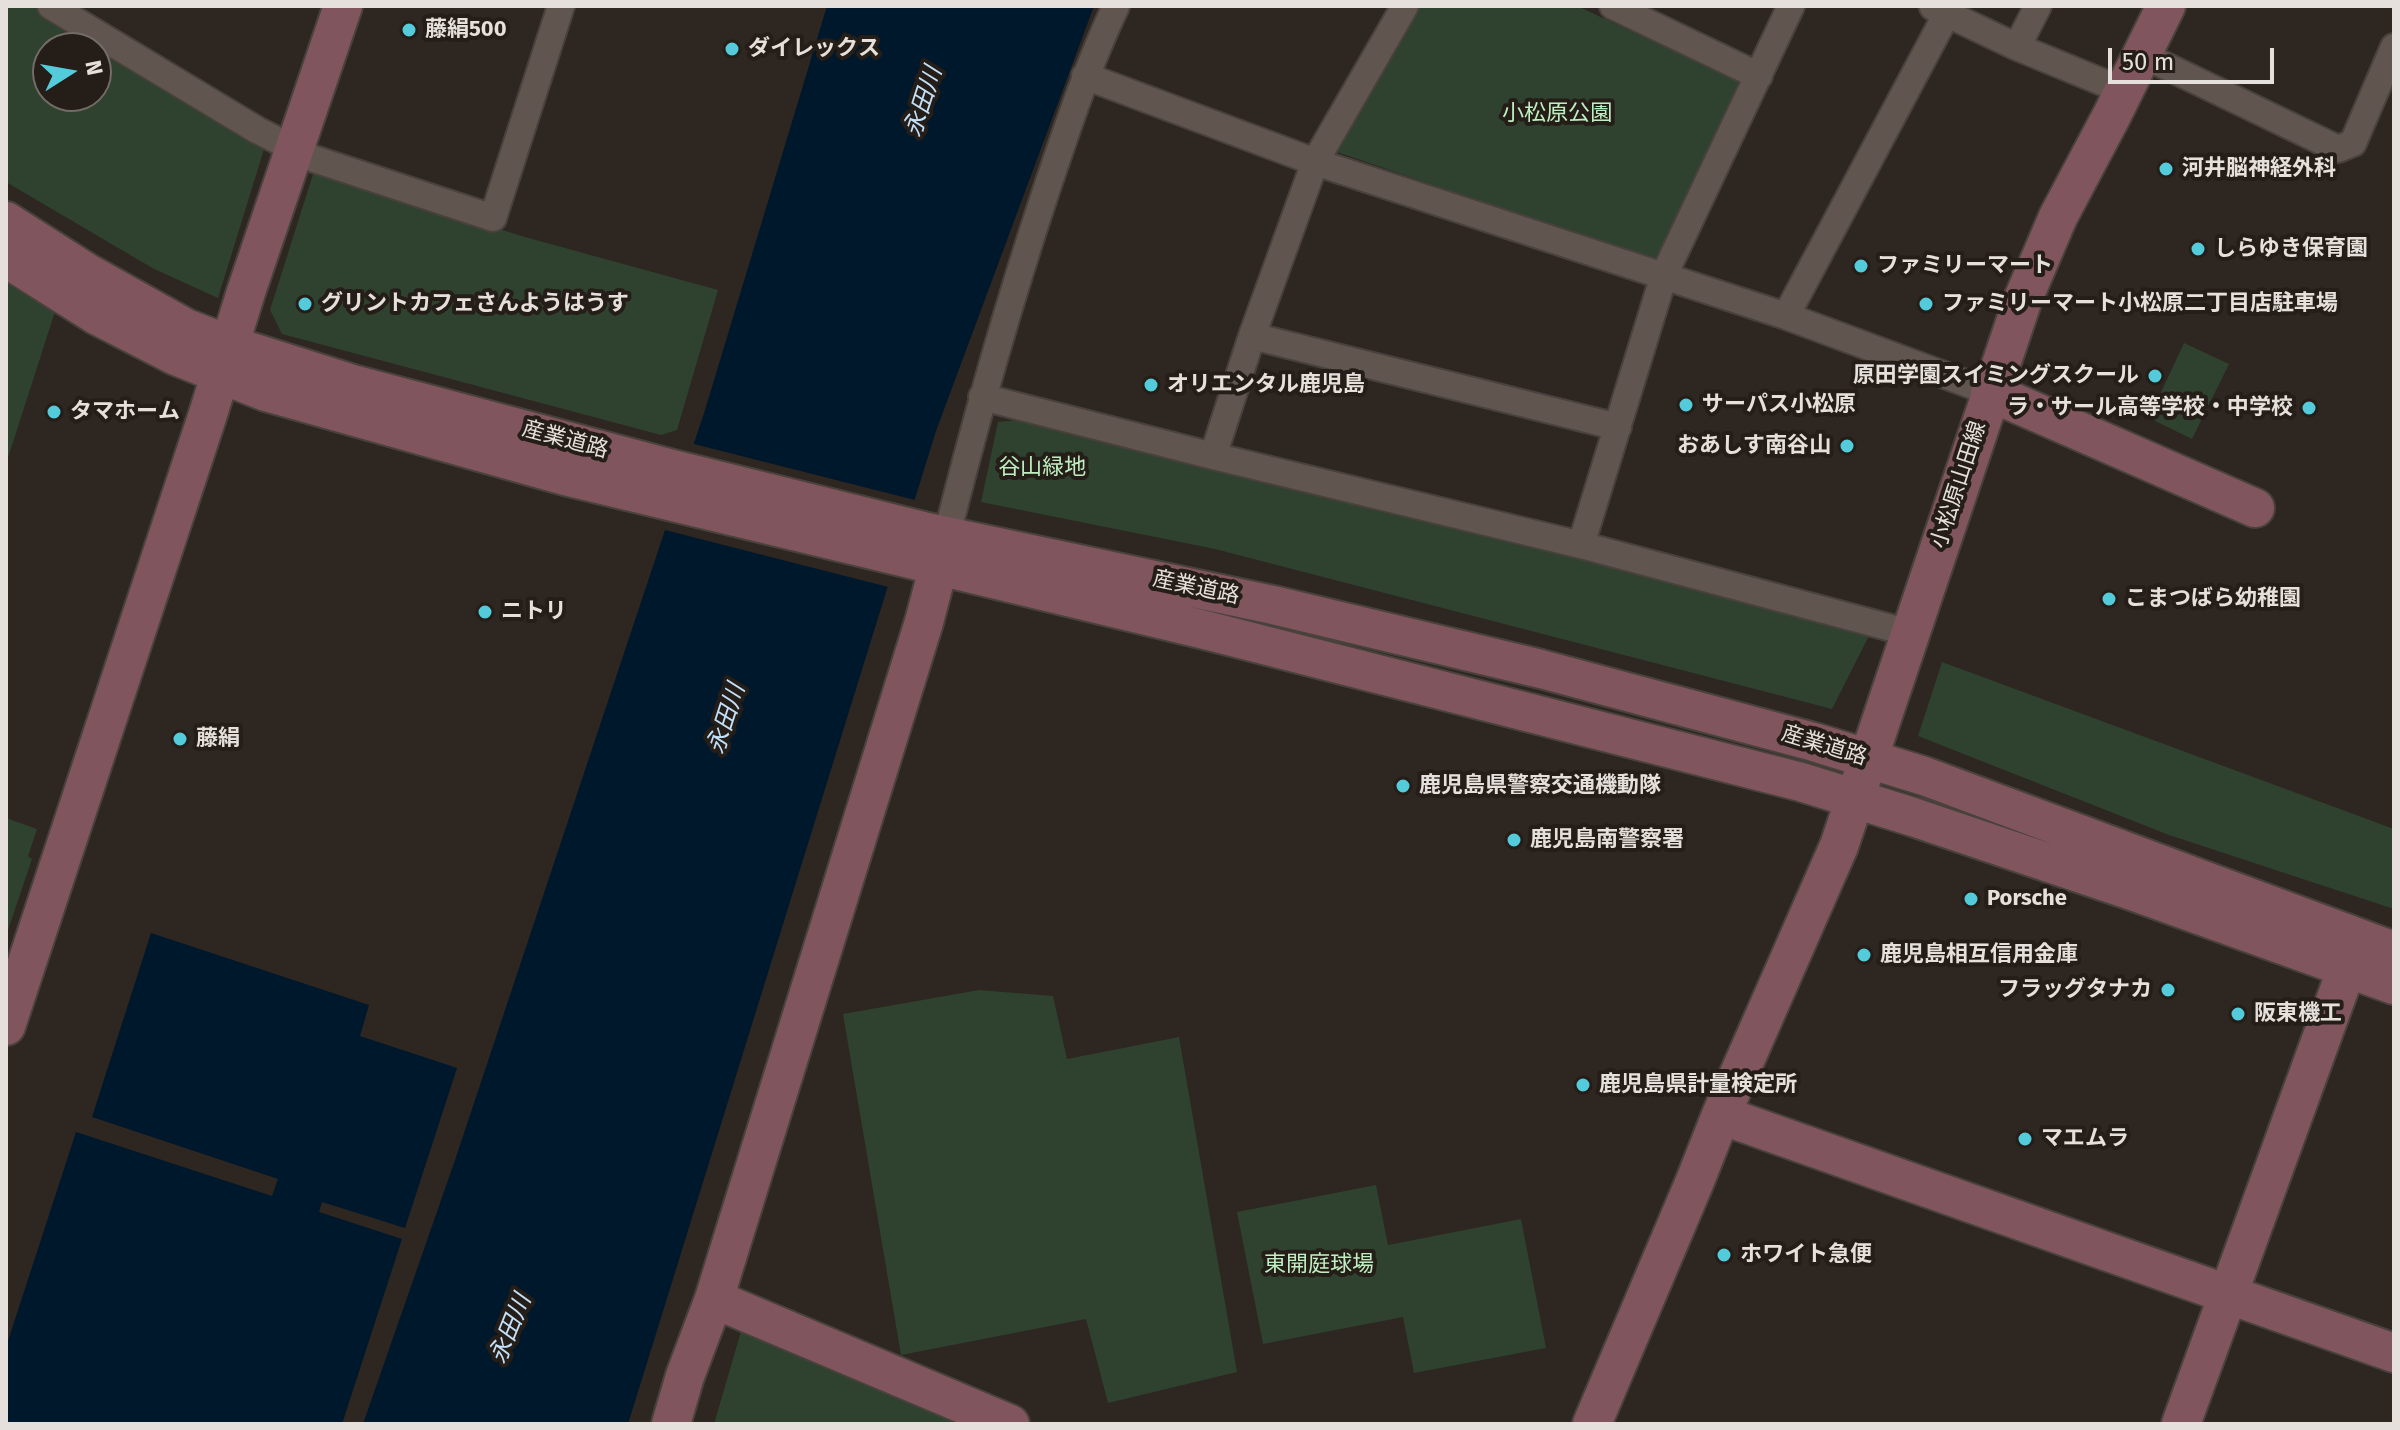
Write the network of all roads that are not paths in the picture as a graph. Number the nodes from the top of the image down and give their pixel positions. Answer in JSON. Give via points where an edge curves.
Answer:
{"nodes":[{"id":1,"x":51,"y":6,"type":"edge"},
{"id":2,"x":343,"y":6,"type":"edge"},
{"id":3,"x":561,"y":6,"type":"edge"},
{"id":4,"x":1116,"y":6,"type":"edge"},
{"id":5,"x":1405,"y":6,"type":"edge"},
{"id":6,"x":1613,"y":6,"type":"edge"},
{"id":7,"x":1791,"y":6,"type":"edge"},
{"id":8,"x":2038,"y":6,"type":"edge"},
{"id":9,"x":2166,"y":6,"type":"edge"},
{"id":10,"x":1943,"y":8,"type":"edge"},
{"id":11,"x":2017,"y":47,"type":"junction"},
{"id":12,"x":2394,"y":47,"type":"edge"},
{"id":13,"x":2143,"y":55,"type":"junction"},
{"id":14,"x":1085,"y":76,"type":"junction"},
{"id":15,"x":1759,"y":76,"type":"junction"},
{"id":16,"x":2124,"y":91,"type":"junction"},
{"id":17,"x":294,"y":148,"type":"junction"},
{"id":18,"x":1315,"y":162,"type":"junction"},
{"id":19,"x":6,"y":221,"type":"edge"},
{"id":20,"x":6,"y":258,"type":"edge"},
{"id":21,"x":1664,"y":275,"type":"junction"},
{"id":22,"x":1786,"y":316,"type":"junction"},
{"id":23,"x":1252,"y":336,"type":"junction"},
{"id":24,"x":226,"y":360,"type":"junction"},
{"id":25,"x":1990,"y":392,"type":"junction"},
{"id":26,"x":982,"y":397,"type":"junction"},
{"id":27,"x":1618,"y":427,"type":"junction"},
{"id":28,"x":1213,"y":456,"type":"junction"},
{"id":29,"x":2255,"y":508,"type":"dead end"},
{"id":30,"x":1581,"y":545,"type":"junction"},
{"id":31,"x":930,"y":547,"type":"junction"},
{"id":32,"x":1910,"y":633,"type":"junction"},
{"id":33,"x":1867,"y":759,"type":"junction"},
{"id":34,"x":1854,"y":798,"type":"junction"},
{"id":35,"x":2394,"y":951,"type":"edge"},
{"id":36,"x":2347,"y":968,"type":"junction"},
{"id":37,"x":2394,"y":985,"type":"edge"},
{"id":38,"x":6,"y":1026,"type":"edge"},
{"id":39,"x":1721,"y":1115,"type":"junction"},
{"id":40,"x":2229,"y":1295,"type":"junction"},
{"id":41,"x":714,"y":1299,"type":"junction"},
{"id":42,"x":2394,"y":1353,"type":"edge"},
{"id":43,"x":671,"y":1424,"type":"edge"},
{"id":44,"x":1010,"y":1424,"type":"edge"},
{"id":45,"x":1592,"y":1424,"type":"edge"},
{"id":46,"x":2181,"y":1424,"type":"edge"}],
"edges":[{"from":1,"to":17,"type":"street"},
{"from":2,"to":17,"type":"street"},
{"from":3,"to":17,"type":"street","via":[[493,218]]},
{"from":4,"to":14,"type":"street"},
{"from":5,"to":18,"type":"street"},
{"from":6,"to":15,"type":"street"},
{"from":7,"to":15,"type":"street"},
{"from":8,"to":11,"type":"street"},
{"from":9,"to":13,"type":"street","name":"小松原山田線"},
{"from":10,"to":11,"type":"street"},
{"from":10,"to":22,"type":"street"},
{"from":11,"to":16,"type":"street"},
{"from":12,"to":13,"type":"street","via":[[2353,143],[2338,149]]},
{"from":13,"to":16,"type":"street","name":"小松原山田線"},
{"from":14,"to":18,"type":"street"},
{"from":14,"to":26,"type":"street"},
{"from":15,"to":21,"type":"street"},
{"from":16,"to":25,"type":"street","name":"小松原山田線","via":[[2058,217]]},
{"from":17,"to":24,"type":"street"},
{"from":18,"to":21,"type":"street"},
{"from":18,"to":23,"type":"street"},
{"from":19,"to":24,"type":"street","name":"産業道路","via":[[175,322]]},
{"from":20,"to":24,"type":"street","name":"産業道路","via":[[96,315],[176,356]]},
{"from":21,"to":22,"type":"street"},
{"from":21,"to":27,"type":"street"},
{"from":22,"to":25,"type":"street"},
{"from":23,"to":27,"type":"street"},
{"from":23,"to":28,"type":"street"},
{"from":24,"to":31,"type":"street","name":"産業道路","via":[[266,392],[424,438],[668,484]]},
{"from":24,"to":38,"type":"street"},
{"from":25,"to":29,"type":"street"},
{"from":25,"to":32,"type":"street","name":"小松原山田線"},
{"from":26,"to":28,"type":"street"},
{"from":26,"to":31,"type":"street"},
{"from":27,"to":30,"type":"street"},
{"from":28,"to":30,"type":"street"},
{"from":30,"to":32,"type":"street"},
{"from":31,"to":33,"type":"street","name":"産業道路","via":[[1273,605],[1511,662]]},
{"from":31,"to":34,"type":"street","name":"産業道路","via":[[1312,657]]},
{"from":31,"to":41,"type":"street","via":[[924,622]]},
{"from":32,"to":33,"type":"street","name":"小松原山田線"},
{"from":33,"to":34,"type":"street","name":"小松原山田線"},
{"from":33,"to":35,"type":"street","name":"産業道路"},
{"from":34,"to":36,"type":"street","name":"産業道路"},
{"from":34,"to":39,"type":"street","name":"小松原山田線","via":[[1839,846]]},
{"from":36,"to":37,"type":"street","name":"産業道路"},
{"from":36,"to":40,"type":"street"},
{"from":39,"to":40,"type":"street"},
{"from":39,"to":45,"type":"street","name":"小松原山田線"},
{"from":40,"to":42,"type":"street"},
{"from":40,"to":46,"type":"street"},
{"from":41,"to":43,"type":"street"},
{"from":41,"to":44,"type":"street"}]}
